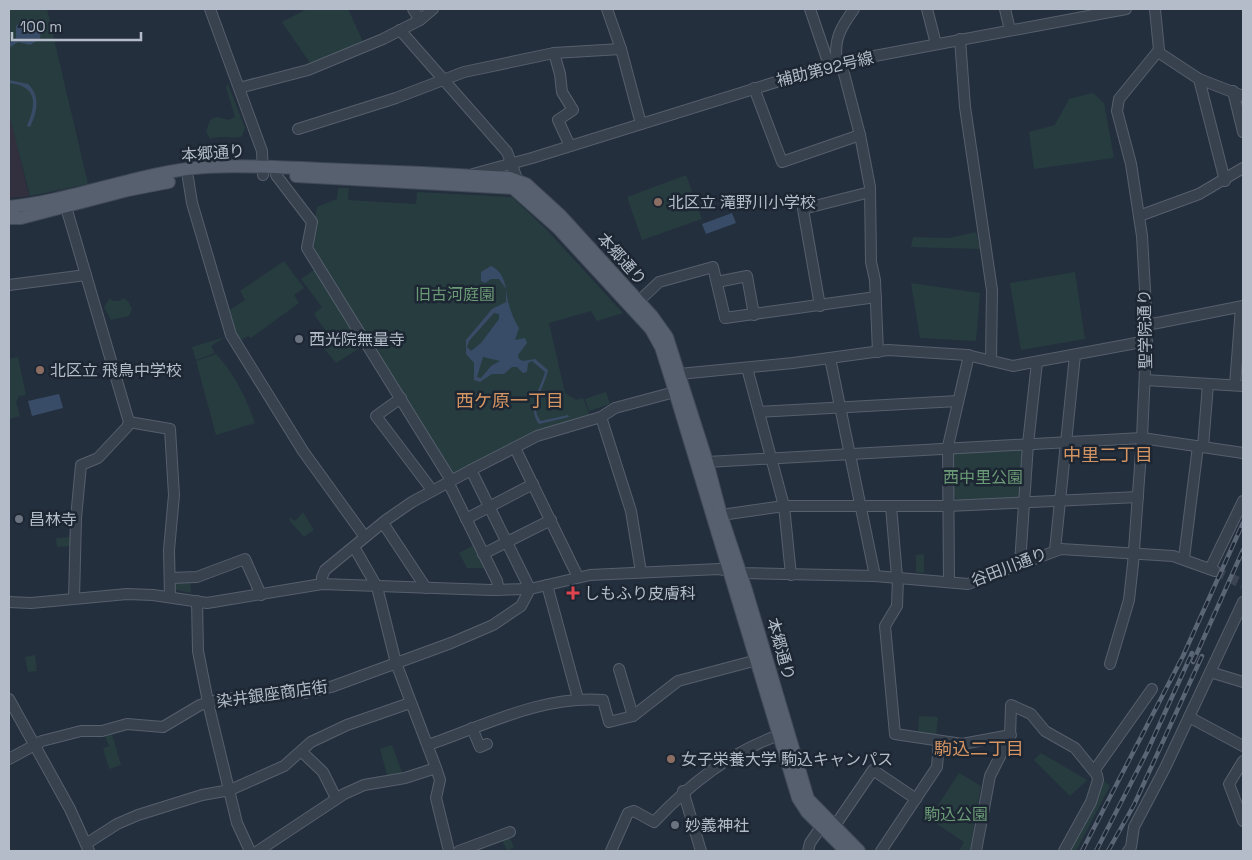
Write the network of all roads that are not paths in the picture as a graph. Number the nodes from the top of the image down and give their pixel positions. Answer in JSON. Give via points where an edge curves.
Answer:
{"nodes":[{"id":1,"x":210,"y":9,"type":"edge"},
{"id":2,"x":413,"y":9,"type":"edge"},
{"id":3,"x":433,"y":9,"type":"edge"},
{"id":4,"x":607,"y":9,"type":"edge"},
{"id":5,"x":810,"y":9,"type":"edge"},
{"id":6,"x":854,"y":9,"type":"edge"},
{"id":7,"x":928,"y":9,"type":"edge"},
{"id":8,"x":1005,"y":9,"type":"edge"},
{"id":9,"x":1126,"y":9,"type":"edge"},
{"id":10,"x":1155,"y":9,"type":"edge"},
{"id":11,"x":1076,"y":13,"type":"edge"},
{"id":12,"x":420,"y":20,"type":"junction"},
{"id":13,"x":400,"y":30,"type":"junction"},
{"id":14,"x":1010,"y":30,"type":"junction"},
{"id":15,"x":960,"y":40,"type":"junction"},
{"id":16,"x":936,"y":44,"type":"junction"},
{"id":17,"x":620,"y":49,"type":"junction"},
{"id":18,"x":1158,"y":52,"type":"junction"},
{"id":19,"x":554,"y":53,"type":"junction"},
{"id":20,"x":836,"y":63,"type":"junction"},
{"id":21,"x":442,"y":79,"type":"junction"},
{"id":22,"x":1199,"y":79,"type":"junction"},
{"id":23,"x":239,"y":88,"type":"junction"},
{"id":24,"x":754,"y":88,"type":"junction"},
{"id":25,"x":1233,"y":91,"type":"junction"},
{"id":26,"x":1243,"y":96,"type":"edge"},
{"id":27,"x":641,"y":124,"type":"junction"},
{"id":28,"x":298,"y":129,"type":"dead end"},
{"id":29,"x":1243,"y":132,"type":"edge"},
{"id":30,"x":860,"y":135,"type":"junction"},
{"id":31,"x":570,"y":146,"type":"junction"},
{"id":32,"x":1243,"y":168,"type":"edge"},
{"id":33,"x":514,"y":170,"type":"junction"},
{"id":34,"x":263,"y":171,"type":"junction"},
{"id":35,"x":276,"y":175,"type":"junction"},
{"id":36,"x":467,"y":175,"type":"junction"},
{"id":37,"x":497,"y":177,"type":"junction"},
{"id":38,"x":188,"y":178,"type":"junction"},
{"id":39,"x":1225,"y":181,"type":"junction"},
{"id":40,"x":479,"y":185,"type":"junction"},
{"id":41,"x":870,"y":192,"type":"junction"},
{"id":42,"x":529,"y":194,"type":"junction"},
{"id":43,"x":9,"y":206,"type":"edge"},
{"id":44,"x":66,"y":207,"type":"junction"},
{"id":45,"x":1139,"y":216,"type":"junction"},
{"id":46,"x":9,"y":218,"type":"edge"},
{"id":47,"x":86,"y":275,"type":"junction"},
{"id":48,"x":717,"y":282,"type":"junction"},
{"id":49,"x":9,"y":285,"type":"edge"},
{"id":50,"x":876,"y":297,"type":"junction"},
{"id":51,"x":639,"y":301,"type":"junction"},
{"id":52,"x":820,"y":306,"type":"junction"},
{"id":53,"x":1242,"y":306,"type":"edge"},
{"id":54,"x":754,"y":315,"type":"junction"},
{"id":55,"x":1147,"y":325,"type":"junction"},
{"id":56,"x":1147,"y":341,"type":"junction"},
{"id":57,"x":878,"y":352,"type":"junction"},
{"id":58,"x":969,"y":355,"type":"junction"},
{"id":59,"x":1075,"y":355,"type":"junction"},
{"id":60,"x":830,"y":358,"type":"junction"},
{"id":61,"x":991,"y":361,"type":"junction"},
{"id":62,"x":1037,"y":362,"type":"junction"},
{"id":63,"x":747,"y":368,"type":"junction"},
{"id":64,"x":1145,"y":380,"type":"junction"},
{"id":65,"x":678,"y":384,"type":"junction"},
{"id":66,"x":1208,"y":384,"type":"junction"},
{"id":67,"x":1239,"y":386,"type":"edge"},
{"id":68,"x":401,"y":398,"type":"junction"},
{"id":69,"x":958,"y":401,"type":"junction"},
{"id":70,"x":841,"y":408,"type":"junction"},
{"id":71,"x":758,"y":412,"type":"junction"},
{"id":72,"x":601,"y":417,"type":"junction"},
{"id":73,"x":129,"y":422,"type":"junction"},
{"id":74,"x":1142,"y":438,"type":"junction"},
{"id":75,"x":1067,"y":442,"type":"junction"},
{"id":76,"x":1028,"y":444,"type":"junction"},
{"id":77,"x":1200,"y":446,"type":"junction"},
{"id":78,"x":515,"y":448,"type":"junction"},
{"id":79,"x":948,"y":449,"type":"junction"},
{"id":80,"x":1243,"y":453,"type":"edge"},
{"id":81,"x":851,"y":454,"type":"junction"},
{"id":82,"x":772,"y":458,"type":"junction"},
{"id":83,"x":707,"y":462,"type":"junction"},
{"id":84,"x":471,"y":470,"type":"junction"},
{"id":85,"x":449,"y":481,"type":"junction"},
{"id":86,"x":533,"y":484,"type":"junction"},
{"id":87,"x":432,"y":490,"type":"junction"},
{"id":88,"x":1138,"y":498,"type":"junction"},
{"id":89,"x":1060,"y":501,"type":"junction"},
{"id":90,"x":1243,"y":502,"type":"edge"},
{"id":91,"x":1023,"y":503,"type":"junction"},
{"id":92,"x":784,"y":506,"type":"junction"},
{"id":93,"x":861,"y":506,"type":"junction"},
{"id":94,"x":891,"y":506,"type":"junction"},
{"id":95,"x":948,"y":506,"type":"junction"},
{"id":96,"x":490,"y":507,"type":"junction"},
{"id":97,"x":721,"y":516,"type":"junction"},
{"id":98,"x":466,"y":519,"type":"junction"},
{"id":99,"x":551,"y":520,"type":"junction"},
{"id":100,"x":382,"y":523,"type":"junction"},
{"id":101,"x":365,"y":537,"type":"junction"},
{"id":102,"x":507,"y":542,"type":"junction"},
{"id":103,"x":354,"y":547,"type":"junction"},
{"id":104,"x":1055,"y":550,"type":"junction"},
{"id":105,"x":483,"y":554,"type":"junction"},
{"id":106,"x":1133,"y":554,"type":"junction"},
{"id":107,"x":1184,"y":558,"type":"junction"},
{"id":108,"x":1020,"y":564,"type":"junction"},
{"id":109,"x":641,"y":572,"type":"junction"},
{"id":110,"x":735,"y":572,"type":"junction"},
{"id":111,"x":791,"y":574,"type":"junction"},
{"id":112,"x":875,"y":576,"type":"junction"},
{"id":113,"x":578,"y":577,"type":"junction"},
{"id":114,"x":897,"y":577,"type":"junction"},
{"id":115,"x":170,"y":578,"type":"junction"},
{"id":116,"x":949,"y":582,"type":"junction"},
{"id":117,"x":322,"y":584,"type":"junction"},
{"id":118,"x":547,"y":585,"type":"junction"},
{"id":119,"x":377,"y":587,"type":"junction"},
{"id":120,"x":426,"y":588,"type":"junction"},
{"id":121,"x":530,"y":589,"type":"junction"},
{"id":122,"x":499,"y":590,"type":"junction"},
{"id":123,"x":261,"y":595,"type":"junction"},
{"id":124,"x":170,"y":597,"type":"junction"},
{"id":125,"x":74,"y":599,"type":"junction"},
{"id":126,"x":197,"y":601,"type":"junction"},
{"id":127,"x":9,"y":602,"type":"edge"},
{"id":128,"x":1243,"y":602,"type":"edge"},
{"id":129,"x":757,"y":660,"type":"junction"},
{"id":130,"x":396,"y":663,"type":"junction"},
{"id":131,"x":1110,"y":664,"type":"dead end"},
{"id":132,"x":619,"y":669,"type":"dead end"},
{"id":133,"x":1210,"y":672,"type":"junction"},
{"id":134,"x":1243,"y":682,"type":"edge"},
{"id":135,"x":1152,"y":689,"type":"dead end"},
{"id":136,"x":9,"y":699,"type":"edge"},
{"id":137,"x":578,"y":699,"type":"junction"},
{"id":138,"x":209,"y":702,"type":"junction"},
{"id":139,"x":410,"y":703,"type":"junction"},
{"id":140,"x":633,"y":716,"type":"junction"},
{"id":141,"x":1189,"y":717,"type":"junction"},
{"id":142,"x":472,"y":728,"type":"junction"},
{"id":143,"x":779,"y":734,"type":"junction"},
{"id":144,"x":1010,"y":739,"type":"junction"},
{"id":145,"x":939,"y":742,"type":"junction"},
{"id":146,"x":487,"y":744,"type":"dead end"},
{"id":147,"x":34,"y":745,"type":"junction"},
{"id":148,"x":428,"y":745,"type":"junction"},
{"id":149,"x":1243,"y":746,"type":"edge"},
{"id":150,"x":302,"y":752,"type":"junction"},
{"id":151,"x":9,"y":759,"type":"edge"},
{"id":152,"x":1243,"y":761,"type":"edge"},
{"id":153,"x":436,"y":768,"type":"junction"},
{"id":154,"x":1094,"y":771,"type":"junction"},
{"id":155,"x":230,"y":790,"type":"junction"},
{"id":156,"x":683,"y":791,"type":"junction"},
{"id":157,"x":336,"y":798,"type":"junction"},
{"id":158,"x":916,"y":799,"type":"junction"},
{"id":159,"x":1243,"y":821,"type":"edge"},
{"id":160,"x":827,"y":827,"type":"junction"},
{"id":161,"x":510,"y":832,"type":"dead end"},
{"id":162,"x":87,"y":849,"type":"edge"},
{"id":163,"x":1130,"y":850,"type":"edge"},
{"id":164,"x":250,"y":851,"type":"edge"},
{"id":165,"x":258,"y":851,"type":"edge"},
{"id":166,"x":449,"y":851,"type":"edge"},
{"id":167,"x":459,"y":851,"type":"edge"},
{"id":168,"x":611,"y":851,"type":"edge"},
{"id":169,"x":701,"y":851,"type":"edge"},
{"id":170,"x":808,"y":851,"type":"edge"},
{"id":171,"x":846,"y":851,"type":"edge"},
{"id":172,"x":859,"y":851,"type":"edge"},
{"id":173,"x":881,"y":851,"type":"edge"},
{"id":174,"x":976,"y":851,"type":"edge"},
{"id":175,"x":1064,"y":851,"type":"edge"}],
"edges":[{"from":1,"to":23,"type":"street"},
{"from":2,"to":12,"type":"street"},
{"from":3,"to":12,"type":"street"},
{"from":4,"to":17,"type":"street"},
{"from":5,"to":20,"type":"street"},
{"from":6,"to":20,"type":"street","via":[[840,28],[835,46]]},
{"from":7,"to":16,"type":"street"},
{"from":8,"to":14,"type":"street"},
{"from":9,"to":11,"type":"street","name":"補助第92号線"},
{"from":10,"to":18,"type":"street"},
{"from":11,"to":14,"type":"street","name":"補助第92号線"},
{"from":12,"to":13,"type":"street"},
{"from":13,"to":21,"type":"street"},
{"from":13,"to":23,"type":"street","via":[[308,70]]},
{"from":14,"to":15,"type":"street","name":"補助第92号線"},
{"from":15,"to":16,"type":"street","name":"補助第92号線"},
{"from":15,"to":61,"type":"street","via":[[967,121],[992,290]]},
{"from":16,"to":20,"type":"street","name":"補助第92号線"},
{"from":17,"to":19,"type":"street"},
{"from":17,"to":27,"type":"street"},
{"from":18,"to":22,"type":"street"},
{"from":18,"to":45,"type":"street","name":"聖学院通り","via":[[1119,99],[1117,111],[1131,164]]},
{"from":19,"to":21,"type":"street"},
{"from":19,"to":31,"type":"street","via":[[562,92],[573,110],[558,120]]},
{"from":20,"to":24,"type":"street","name":"補助第92号線"},
{"from":20,"to":30,"type":"street"},
{"from":21,"to":28,"type":"street","via":[[396,98]]},
{"from":21,"to":33,"type":"street","via":[[504,148]]},
{"from":22,"to":25,"type":"street"},
{"from":22,"to":39,"type":"street"},
{"from":23,"to":34,"type":"street","via":[[262,152]]},
{"from":24,"to":27,"type":"street","name":"補助第92号線"},
{"from":24,"to":30,"type":"street","via":[[782,162]]},
{"from":25,"to":26,"type":"street"},
{"from":25,"to":29,"type":"street"},
{"from":27,"to":31,"type":"street","name":"補助第92号線"},
{"from":30,"to":41,"type":"street"},
{"from":31,"to":33,"type":"street","name":"補助第92号線","via":[[532,158]]},
{"from":32,"to":39,"type":"street"},
{"from":33,"to":36,"type":"street","name":"補助第92号線"},
{"from":33,"to":37,"type":"main road","name":"本郷通り"},
{"from":33,"to":42,"type":"main road","name":"本郷通り"},
{"from":34,"to":35,"type":"main road","name":"本郷通り"},
{"from":34,"to":36,"type":"main road","name":"本郷通り"},
{"from":34,"to":38,"type":"main road","name":"本郷通り"},
{"from":34,"to":43,"type":"main road","name":"本郷通り","via":[[205,168],[132,180],[33,204]]},
{"from":35,"to":40,"type":"main road","name":"本郷通り"},
{"from":35,"to":68,"type":"street","via":[[312,222],[308,248]]},
{"from":36,"to":37,"type":"main road","name":"本郷通り"},
{"from":37,"to":40,"type":"street"},
{"from":38,"to":44,"type":"main road","name":"本郷通り"},
{"from":38,"to":101,"type":"street","via":[[192,203],[231,335],[297,440]]},
{"from":39,"to":45,"type":"street","via":[[1176,204]]},
{"from":40,"to":42,"type":"main road","name":"本郷通り","via":[[514,188]]},
{"from":41,"to":50,"type":"street","via":[[871,262]]},
{"from":41,"to":52,"type":"street","via":[[803,209]]},
{"from":42,"to":51,"type":"main road","name":"本郷通り","via":[[561,216]]},
{"from":42,"to":65,"type":"main road","name":"本郷通り","via":[[651,329]]},
{"from":44,"to":46,"type":"main road","name":"本郷通り"},
{"from":44,"to":47,"type":"street"},
{"from":45,"to":55,"type":"street","name":"聖学院通り"},
{"from":47,"to":49,"type":"street"},
{"from":47,"to":73,"type":"street"},
{"from":48,"to":51,"type":"street","via":[[713,267],[659,282]]},
{"from":48,"to":54,"type":"street","via":[[725,318]]},
{"from":48,"to":54,"type":"street","via":[[747,276]]},
{"from":50,"to":52,"type":"street"},
{"from":50,"to":57,"type":"street"},
{"from":51,"to":65,"type":"main road","name":"本郷通り","via":[[664,331]]},
{"from":52,"to":54,"type":"street"},
{"from":53,"to":55,"type":"street"},
{"from":53,"to":67,"type":"street"},
{"from":55,"to":56,"type":"street","name":"聖学院通り"},
{"from":56,"to":59,"type":"street"},
{"from":56,"to":64,"type":"street","name":"聖学院通り"},
{"from":57,"to":58,"type":"street"},
{"from":57,"to":60,"type":"street"},
{"from":58,"to":61,"type":"street"},
{"from":58,"to":69,"type":"street"},
{"from":59,"to":62,"type":"street"},
{"from":59,"to":75,"type":"street"},
{"from":60,"to":63,"type":"street"},
{"from":60,"to":70,"type":"street"},
{"from":61,"to":62,"type":"street","via":[[1013,366]]},
{"from":62,"to":76,"type":"street"},
{"from":63,"to":65,"type":"street"},
{"from":63,"to":71,"type":"street"},
{"from":64,"to":66,"type":"street"},
{"from":64,"to":74,"type":"street","name":"聖学院通り"},
{"from":65,"to":72,"type":"street","via":[[615,408]]},
{"from":65,"to":83,"type":"main road","name":"本郷通り"},
{"from":65,"to":110,"type":"main road","name":"本郷通り"},
{"from":66,"to":67,"type":"street"},
{"from":66,"to":77,"type":"street"},
{"from":68,"to":85,"type":"street"},
{"from":68,"to":87,"type":"street","via":[[376,416]]},
{"from":69,"to":70,"type":"street"},
{"from":69,"to":79,"type":"street"},
{"from":70,"to":71,"type":"street"},
{"from":70,"to":81,"type":"street"},
{"from":71,"to":82,"type":"street"},
{"from":72,"to":78,"type":"street","via":[[538,436]]},
{"from":72,"to":109,"type":"street","via":[[631,511]]},
{"from":73,"to":115,"type":"street","via":[[170,429],[174,495]]},
{"from":73,"to":125,"type":"street","via":[[98,458],[81,465]]},
{"from":74,"to":75,"type":"street"},
{"from":74,"to":77,"type":"street"},
{"from":74,"to":88,"type":"street","name":"聖学院通り"},
{"from":75,"to":76,"type":"street"},
{"from":75,"to":89,"type":"street"},
{"from":76,"to":79,"type":"street"},
{"from":76,"to":91,"type":"street"},
{"from":77,"to":80,"type":"street"},
{"from":77,"to":107,"type":"street"},
{"from":78,"to":84,"type":"street"},
{"from":78,"to":86,"type":"street"},
{"from":79,"to":81,"type":"street"},
{"from":79,"to":95,"type":"street"},
{"from":81,"to":82,"type":"street"},
{"from":81,"to":93,"type":"street"},
{"from":82,"to":83,"type":"street"},
{"from":82,"to":92,"type":"street"},
{"from":83,"to":97,"type":"main road","name":"本郷通り"},
{"from":84,"to":85,"type":"street"},
{"from":84,"to":96,"type":"street"},
{"from":85,"to":87,"type":"street"},
{"from":85,"to":98,"type":"street"},
{"from":86,"to":96,"type":"street"},
{"from":86,"to":99,"type":"street"},
{"from":87,"to":100,"type":"street"},
{"from":88,"to":89,"type":"street"},
{"from":88,"to":106,"type":"street","name":"聖学院通り"},
{"from":89,"to":91,"type":"street"},
{"from":89,"to":104,"type":"street"},
{"from":90,"to":107,"type":"street","name":"谷田川通り","via":[[1212,570]]},
{"from":91,"to":95,"type":"street"},
{"from":91,"to":108,"type":"street"},
{"from":92,"to":93,"type":"street"},
{"from":92,"to":97,"type":"street"},
{"from":92,"to":111,"type":"street"},
{"from":93,"to":94,"type":"street"},
{"from":93,"to":112,"type":"street"},
{"from":94,"to":95,"type":"street"},
{"from":94,"to":114,"type":"street"},
{"from":95,"to":116,"type":"street"},
{"from":96,"to":98,"type":"street"},
{"from":96,"to":102,"type":"street"},
{"from":97,"to":110,"type":"main road","name":"本郷通り"},
{"from":98,"to":105,"type":"street"},
{"from":99,"to":102,"type":"street"},
{"from":99,"to":113,"type":"street"},
{"from":100,"to":101,"type":"street"},
{"from":100,"to":120,"type":"street"},
{"from":101,"to":103,"type":"street"},
{"from":102,"to":105,"type":"street"},
{"from":102,"to":121,"type":"street"},
{"from":103,"to":117,"type":"street","via":[[326,570]]},
{"from":103,"to":119,"type":"street"},
{"from":104,"to":106,"type":"street","name":"谷田川通り"},
{"from":104,"to":108,"type":"street","name":"谷田川通り"},
{"from":105,"to":122,"type":"street"},
{"from":106,"to":107,"type":"street","name":"谷田川通り"},
{"from":106,"to":131,"type":"street","name":"聖学院通り","via":[[1129,600]]},
{"from":108,"to":116,"type":"street","name":"谷田川通り","via":[[972,584]]},
{"from":109,"to":110,"type":"street","name":"谷田川通り"},
{"from":109,"to":113,"type":"street","name":"谷田川通り"},
{"from":110,"to":111,"type":"street","name":"谷田川通り"},
{"from":110,"to":129,"type":"main road","name":"本郷通り"},
{"from":110,"to":160,"type":"main road","name":"本郷通り","via":[[808,799]]},
{"from":111,"to":112,"type":"street","name":"谷田川通り"},
{"from":112,"to":114,"type":"street","name":"谷田川通り"},
{"from":113,"to":118,"type":"street","name":"谷田川通り"},
{"from":114,"to":116,"type":"street","name":"谷田川通り"},
{"from":114,"to":145,"type":"street","via":[[897,606],[885,626],[895,734]]},
{"from":115,"to":123,"type":"street","via":[[197,578],[245,559]]},
{"from":115,"to":124,"type":"street"},
{"from":117,"to":119,"type":"street","name":"谷田川通り"},
{"from":117,"to":123,"type":"street","name":"谷田川通り"},
{"from":118,"to":121,"type":"street","name":"谷田川通り"},
{"from":118,"to":137,"type":"street"},
{"from":119,"to":120,"type":"street","name":"谷田川通り"},
{"from":119,"to":130,"type":"street"},
{"from":120,"to":122,"type":"street","name":"谷田川通り"},
{"from":121,"to":122,"type":"street","name":"谷田川通り"},
{"from":121,"to":130,"type":"street","name":"染井銀座商店街","via":[[527,598],[514,611],[493,625]]},
{"from":123,"to":126,"type":"street","name":"谷田川通り","via":[[221,602]]},
{"from":124,"to":125,"type":"street","name":"谷田川通り","via":[[128,594]]},
{"from":124,"to":126,"type":"street","name":"谷田川通り"},
{"from":125,"to":127,"type":"street","name":"谷田川通り"},
{"from":126,"to":138,"type":"street","via":[[198,651]]},
{"from":128,"to":133,"type":"street"},
{"from":129,"to":140,"type":"street","via":[[678,681]]},
{"from":129,"to":143,"type":"main road","name":"本郷通り"},
{"from":130,"to":138,"type":"street","name":"染井銀座商店街","via":[[305,693],[270,693]]},
{"from":130,"to":139,"type":"street"},
{"from":132,"to":140,"type":"street"},
{"from":133,"to":134,"type":"street"},
{"from":133,"to":141,"type":"street"},
{"from":135,"to":154,"type":"street"},
{"from":136,"to":147,"type":"street"},
{"from":137,"to":140,"type":"street","via":[[602,700],[610,722]]},
{"from":137,"to":142,"type":"street","via":[[519,712]]},
{"from":138,"to":147,"type":"street","name":"染井銀座商店街","via":[[163,727],[127,724],[102,731],[67,734]]},
{"from":138,"to":155,"type":"street"},
{"from":139,"to":148,"type":"street"},
{"from":139,"to":150,"type":"street","via":[[347,725],[311,742]]},
{"from":141,"to":149,"type":"street"},
{"from":141,"to":163,"type":"street","via":[[1134,827]]},
{"from":142,"to":146,"type":"street","via":[[480,747]]},
{"from":142,"to":148,"type":"street"},
{"from":143,"to":156,"type":"street","via":[[736,755]]},
{"from":143,"to":160,"type":"main road","name":"本郷通り","via":[[798,798],[807,812]]},
{"from":144,"to":145,"type":"street","via":[[962,744]]},
{"from":144,"to":154,"type":"street","via":[[1011,705],[1031,714],[1045,731],[1075,748]]},
{"from":144,"to":174,"type":"street","via":[[990,776]]},
{"from":145,"to":158,"type":"street","via":[[937,767]]},
{"from":147,"to":151,"type":"street","name":"染井銀座商店街"},
{"from":147,"to":162,"type":"street"},
{"from":148,"to":153,"type":"street"},
{"from":150,"to":155,"type":"street","via":[[284,766]]},
{"from":150,"to":157,"type":"street","via":[[322,772]]},
{"from":152,"to":159,"type":"street","via":[[1228,784]]},
{"from":153,"to":157,"type":"street","via":[[405,778],[364,785]]},
{"from":153,"to":166,"type":"street","via":[[440,780],[436,798]]},
{"from":154,"to":175,"type":"street","via":[[1098,780],[1092,802]]},
{"from":155,"to":162,"type":"street","via":[[202,795],[138,815],[117,824]]},
{"from":155,"to":164,"type":"street","via":[[237,823]]},
{"from":156,"to":168,"type":"street","via":[[653,821],[634,811],[628,813]]},
{"from":156,"to":169,"type":"street"},
{"from":157,"to":165,"type":"street"},
{"from":158,"to":160,"type":"street","via":[[873,770]]},
{"from":158,"to":173,"type":"street"},
{"from":160,"to":170,"type":"street","via":[[810,843]]},
{"from":160,"to":171,"type":"main road","name":"本郷通り"},
{"from":160,"to":172,"type":"main road","name":"本郷通り"},
{"from":161,"to":167,"type":"street"}]}
